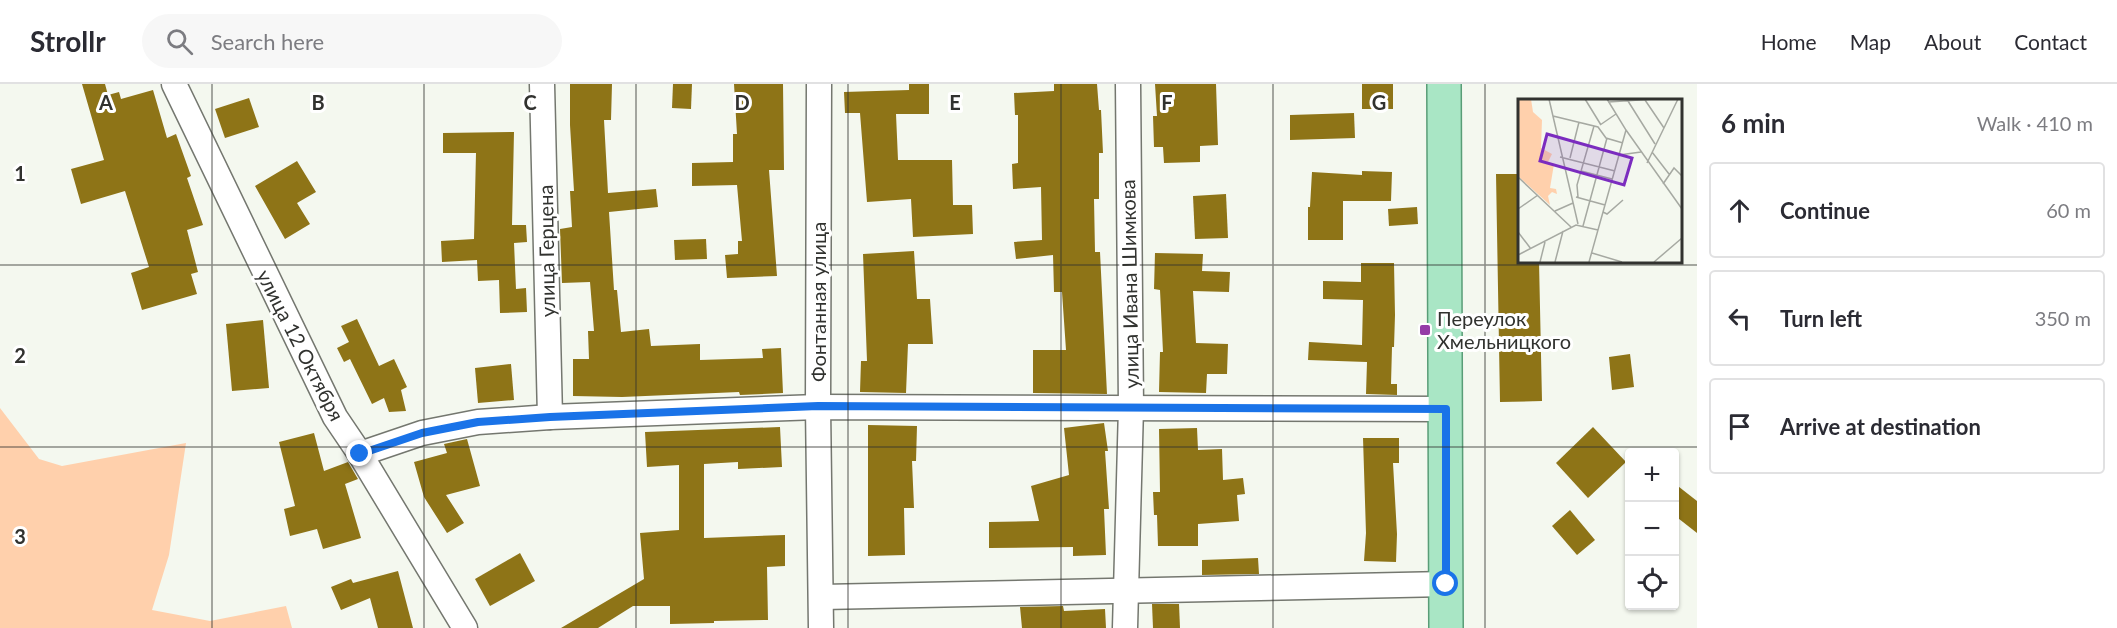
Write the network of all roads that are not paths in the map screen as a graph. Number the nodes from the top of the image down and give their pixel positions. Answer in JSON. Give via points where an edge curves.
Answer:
{"nodes":[{"id":1,"x":174,"y":84,"type":"edge"},
{"id":2,"x":542,"y":84,"type":"edge"},
{"id":3,"x":819,"y":84,"type":"edge"},
{"id":4,"x":1128,"y":84,"type":"edge"},
{"id":5,"x":1444,"y":84,"type":"edge"},
{"id":6,"x":818,"y":406,"type":"junction"},
{"id":7,"x":1131,"y":407,"type":"junction"},
{"id":8,"x":1446,"y":409,"type":"junction"},
{"id":9,"x":550,"y":417,"type":"junction"},
{"id":10,"x":360,"y":454,"type":"junction"},
{"id":11,"x":1446,"y":584,"type":"junction"},
{"id":12,"x":1124,"y":591,"type":"junction"},
{"id":13,"x":822,"y":597,"type":"junction"},
{"id":14,"x":465,"y":628,"type":"edge"},
{"id":15,"x":821,"y":628,"type":"edge"},
{"id":16,"x":1125,"y":628,"type":"edge"},
{"id":17,"x":1446,"y":628,"type":"edge"}],
"edges":[{"from":1,"to":10,"type":"street","name":"улица 12 Октября","via":[[335,417]]},
{"from":2,"to":9,"type":"street","name":"улица Герцена"},
{"from":3,"to":6,"type":"street","name":"Фонтанная улица"},
{"from":4,"to":7,"type":"street","name":"улица Ивана Шимкова"},
{"from":5,"to":8,"type":"main road"},
{"from":6,"to":7,"type":"street"},
{"from":6,"to":9,"type":"street"},
{"from":6,"to":13,"type":"street","name":"Фонтанная улица"},
{"from":7,"to":8,"type":"street"},
{"from":7,"to":12,"type":"street","name":"улица Ивана Шимкова"},
{"from":8,"to":11,"type":"main road"},
{"from":9,"to":10,"type":"street","via":[[478,422],[422,433]]},
{"from":10,"to":14,"type":"street","name":"улица 12 Октября"},
{"from":11,"to":12,"type":"street"},
{"from":11,"to":17,"type":"main road"},
{"from":12,"to":13,"type":"street"},
{"from":12,"to":16,"type":"street","name":"улица Ивана Шимкова"},
{"from":13,"to":15,"type":"street","name":"Фонтанная улица"}]}
